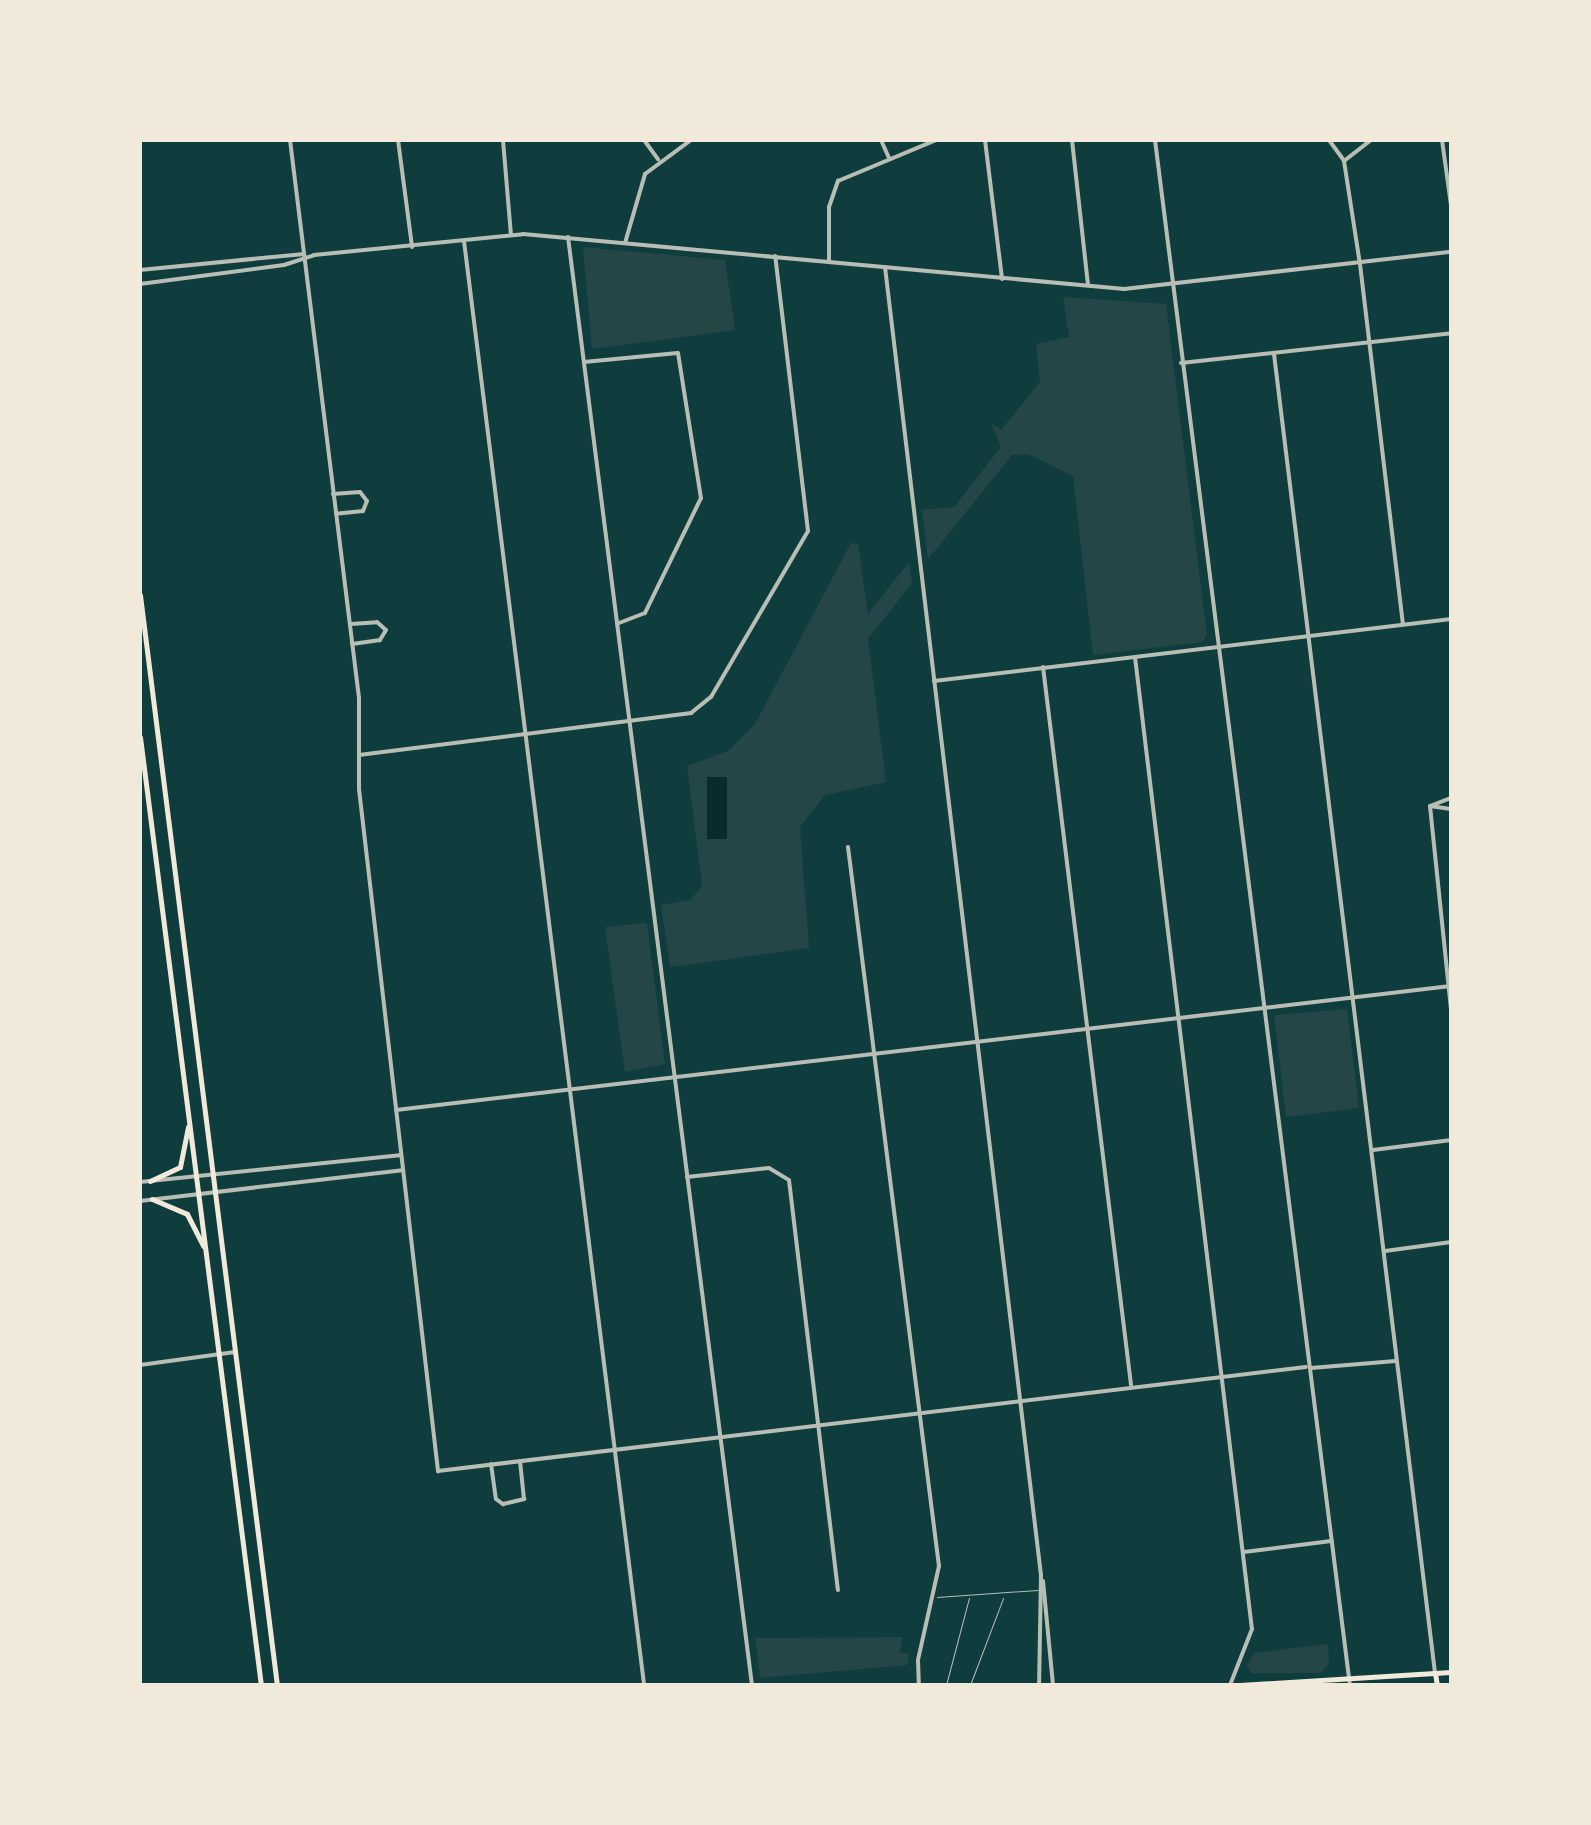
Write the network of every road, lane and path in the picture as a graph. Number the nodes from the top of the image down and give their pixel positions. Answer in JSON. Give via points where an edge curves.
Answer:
{"nodes":[{"id":1,"x":290,"y":140,"type":"edge"},
{"id":2,"x":398,"y":140,"type":"edge"},
{"id":3,"x":503,"y":140,"type":"edge"},
{"id":4,"x":644,"y":140,"type":"edge"},
{"id":5,"x":690,"y":140,"type":"edge"},
{"id":6,"x":880,"y":140,"type":"edge"},
{"id":7,"x":936,"y":140,"type":"edge"},
{"id":8,"x":985,"y":140,"type":"edge"},
{"id":9,"x":1072,"y":140,"type":"edge"},
{"id":10,"x":1155,"y":140,"type":"edge"},
{"id":11,"x":1330,"y":140,"type":"edge"},
{"id":12,"x":1342,"y":140,"type":"edge"},
{"id":13,"x":1371,"y":140,"type":"edge"},
{"id":14,"x":1442,"y":140,"type":"edge"},
{"id":15,"x":1334,"y":146,"type":"junction"},
{"id":16,"x":889,"y":158,"type":"junction"},
{"id":17,"x":658,"y":160,"type":"junction"},
{"id":18,"x":1344,"y":161,"type":"junction"},
{"id":19,"x":1451,"y":205,"type":"edge"},
{"id":20,"x":511,"y":235,"type":"junction"},
{"id":21,"x":568,"y":238,"type":"junction"},
{"id":22,"x":464,"y":240,"type":"junction"},
{"id":23,"x":624,"y":244,"type":"junction"},
{"id":24,"x":412,"y":247,"type":"junction"},
{"id":25,"x":1451,"y":252,"type":"edge"},
{"id":26,"x":304,"y":256,"type":"junction"},
{"id":27,"x":775,"y":256,"type":"junction"},
{"id":28,"x":829,"y":262,"type":"junction"},
{"id":29,"x":1360,"y":264,"type":"junction"},
{"id":30,"x":885,"y":268,"type":"junction"},
{"id":31,"x":140,"y":270,"type":"edge"},
{"id":32,"x":1002,"y":279,"type":"junction"},
{"id":33,"x":140,"y":284,"type":"edge"},
{"id":34,"x":1088,"y":286,"type":"junction"},
{"id":35,"x":1172,"y":286,"type":"junction"},
{"id":36,"x":1451,"y":334,"type":"edge"},
{"id":37,"x":1369,"y":342,"type":"junction"},
{"id":38,"x":1274,"y":354,"type":"junction"},
{"id":39,"x":584,"y":362,"type":"junction"},
{"id":40,"x":1181,"y":363,"type":"junction"},
{"id":41,"x":334,"y":494,"type":"junction"},
{"id":42,"x":336,"y":514,"type":"junction"},
{"id":43,"x":140,"y":595,"type":"edge"},
{"id":44,"x":1451,"y":619,"type":"edge"},
{"id":45,"x":350,"y":624,"type":"junction"},
{"id":46,"x":617,"y":624,"type":"junction"},
{"id":47,"x":1402,"y":624,"type":"junction"},
{"id":48,"x":1310,"y":636,"type":"junction"},
{"id":49,"x":352,"y":644,"type":"junction"},
{"id":50,"x":1216,"y":646,"type":"junction"},
{"id":51,"x":1134,"y":657,"type":"junction"},
{"id":52,"x":1043,"y":667,"type":"junction"},
{"id":53,"x":934,"y":681,"type":"junction"},
{"id":54,"x":629,"y":721,"type":"junction"},
{"id":55,"x":526,"y":735,"type":"junction"},
{"id":56,"x":140,"y":737,"type":"edge"},
{"id":57,"x":359,"y":755,"type":"junction"},
{"id":58,"x":1451,"y":798,"type":"edge"},
{"id":59,"x":1430,"y":806,"type":"junction"},
{"id":60,"x":1451,"y":809,"type":"edge"},
{"id":61,"x":848,"y":848,"type":"dead end"},
{"id":62,"x":178,"y":890,"type":"junction"},
{"id":63,"x":160,"y":892,"type":"junction"},
{"id":64,"x":1450,"y":987,"type":"edge"},
{"id":65,"x":1354,"y":997,"type":"junction"},
{"id":66,"x":1260,"y":1005,"type":"junction"},
{"id":67,"x":1451,"y":1008,"type":"edge"},
{"id":68,"x":1179,"y":1015,"type":"junction"},
{"id":69,"x":1086,"y":1026,"type":"junction"},
{"id":70,"x":977,"y":1040,"type":"junction"},
{"id":71,"x":874,"y":1052,"type":"junction"},
{"id":72,"x":675,"y":1076,"type":"junction"},
{"id":73,"x":570,"y":1089,"type":"junction"},
{"id":74,"x":396,"y":1110,"type":"junction"},
{"id":75,"x":189,"y":1114,"type":"junction"},
{"id":76,"x":1451,"y":1140,"type":"edge"},
{"id":77,"x":1373,"y":1150,"type":"junction"},
{"id":78,"x":400,"y":1155,"type":"junction"},
{"id":79,"x":402,"y":1170,"type":"junction"},
{"id":80,"x":215,"y":1178,"type":"junction"},
{"id":81,"x":688,"y":1178,"type":"junction"},
{"id":82,"x":197,"y":1179,"type":"junction"},
{"id":83,"x":150,"y":1181,"type":"junction"},
{"id":84,"x":140,"y":1182,"type":"edge"},
{"id":85,"x":217,"y":1192,"type":"junction"},
{"id":86,"x":199,"y":1194,"type":"junction"},
{"id":87,"x":152,"y":1200,"type":"junction"},
{"id":88,"x":140,"y":1201,"type":"edge"},
{"id":89,"x":1451,"y":1242,"type":"edge"},
{"id":90,"x":1385,"y":1251,"type":"junction"},
{"id":91,"x":206,"y":1259,"type":"junction"},
{"id":92,"x":235,"y":1352,"type":"junction"},
{"id":93,"x":218,"y":1354,"type":"junction"},
{"id":94,"x":1396,"y":1361,"type":"junction"},
{"id":95,"x":140,"y":1366,"type":"edge"},
{"id":96,"x":1306,"y":1367,"type":"junction"},
{"id":97,"x":1223,"y":1374,"type":"junction"},
{"id":98,"x":1131,"y":1385,"type":"junction"},
{"id":99,"x":1020,"y":1398,"type":"junction"},
{"id":100,"x":920,"y":1409,"type":"junction"},
{"id":101,"x":819,"y":1423,"type":"junction"},
{"id":102,"x":720,"y":1436,"type":"junction"},
{"id":103,"x":614,"y":1448,"type":"junction"},
{"id":104,"x":520,"y":1460,"type":"junction"},
{"id":105,"x":491,"y":1464,"type":"junction"},
{"id":106,"x":1331,"y":1541,"type":"junction"},
{"id":107,"x":1244,"y":1552,"type":"junction"},
{"id":108,"x":838,"y":1590,"type":"dead end"},
{"id":109,"x":1043,"y":1590,"type":"junction"},
{"id":110,"x":1003,"y":1595,"type":"junction"},
{"id":111,"x":969,"y":1596,"type":"junction"},
{"id":112,"x":937,"y":1598,"type":"junction"},
{"id":113,"x":1451,"y":1672,"type":"edge"},
{"id":114,"x":1435,"y":1673,"type":"junction"},
{"id":115,"x":1350,"y":1684,"type":"edge"},
{"id":116,"x":262,"y":1685,"type":"edge"},
{"id":117,"x":277,"y":1685,"type":"edge"},
{"id":118,"x":644,"y":1685,"type":"edge"},
{"id":119,"x":752,"y":1685,"type":"edge"},
{"id":120,"x":919,"y":1685,"type":"edge"},
{"id":121,"x":946,"y":1685,"type":"edge"},
{"id":122,"x":970,"y":1685,"type":"edge"},
{"id":123,"x":1040,"y":1685,"type":"edge"},
{"id":124,"x":1054,"y":1685,"type":"edge"},
{"id":125,"x":1230,"y":1685,"type":"edge"},
{"id":126,"x":1240,"y":1685,"type":"edge"},
{"id":127,"x":1437,"y":1685,"type":"edge"}],
"edges":[{"from":1,"to":26,"type":"street"},
{"from":2,"to":24,"type":"street"},
{"from":3,"to":20,"type":"street"},
{"from":4,"to":17,"type":"street"},
{"from":5,"to":17,"type":"street"},
{"from":6,"to":16,"type":"street"},
{"from":7,"to":16,"type":"street"},
{"from":8,"to":32,"type":"street"},
{"from":9,"to":34,"type":"street"},
{"from":10,"to":35,"type":"street"},
{"from":11,"to":15,"type":"street"},
{"from":12,"to":15,"type":"street"},
{"from":13,"to":18,"type":"street"},
{"from":14,"to":19,"type":"street"},
{"from":15,"to":18,"type":"street"},
{"from":16,"to":28,"type":"street","via":[[838,181],[832,191]]},
{"from":17,"to":23,"type":"street","via":[[636,189]]},
{"from":18,"to":29,"type":"street"},
{"from":20,"to":21,"type":"street"},
{"from":20,"to":22,"type":"street"},
{"from":21,"to":23,"type":"street"},
{"from":21,"to":39,"type":"street"},
{"from":22,"to":24,"type":"street"},
{"from":22,"to":55,"type":"street"},
{"from":23,"to":27,"type":"street"},
{"from":24,"to":26,"type":"street"},
{"from":25,"to":29,"type":"street"},
{"from":26,"to":31,"type":"street"},
{"from":26,"to":33,"type":"street"},
{"from":26,"to":41,"type":"street"},
{"from":27,"to":28,"type":"street"},
{"from":27,"to":54,"type":"street","via":[[808,531],[711,697],[692,713]]},
{"from":28,"to":30,"type":"street"},
{"from":29,"to":35,"type":"street"},
{"from":29,"to":37,"type":"street"},
{"from":30,"to":32,"type":"street"},
{"from":30,"to":53,"type":"street"},
{"from":32,"to":34,"type":"street"},
{"from":34,"to":35,"type":"street"},
{"from":35,"to":40,"type":"street"},
{"from":36,"to":37,"type":"street"},
{"from":37,"to":38,"type":"street"},
{"from":37,"to":47,"type":"street"},
{"from":38,"to":40,"type":"street"},
{"from":38,"to":48,"type":"street"},
{"from":39,"to":46,"type":"street"},
{"from":39,"to":46,"type":"street","via":[[678,354],[698,478],[698,510],[645,613]]},
{"from":40,"to":50,"type":"street"},
{"from":41,"to":42,"type":"street"},
{"from":41,"to":42,"type":"street","via":[[360,492],[367,501],[358,512]]},
{"from":42,"to":45,"type":"street"},
{"from":43,"to":62,"type":"main road"},
{"from":44,"to":47,"type":"street"},
{"from":45,"to":49,"type":"street"},
{"from":45,"to":49,"type":"street","via":[[377,622],[386,630],[380,640]]},
{"from":46,"to":54,"type":"street"},
{"from":47,"to":48,"type":"street"},
{"from":48,"to":50,"type":"street"},
{"from":48,"to":65,"type":"street"},
{"from":49,"to":57,"type":"street"},
{"from":50,"to":51,"type":"street"},
{"from":50,"to":66,"type":"street"},
{"from":51,"to":52,"type":"street"},
{"from":51,"to":68,"type":"street"},
{"from":52,"to":53,"type":"street"},
{"from":52,"to":69,"type":"street"},
{"from":53,"to":70,"type":"street"},
{"from":54,"to":55,"type":"street"},
{"from":54,"to":72,"type":"street"},
{"from":55,"to":57,"type":"street"},
{"from":55,"to":73,"type":"street"},
{"from":56,"to":63,"type":"main road"},
{"from":57,"to":74,"type":"street"},
{"from":58,"to":59,"type":"street"},
{"from":59,"to":60,"type":"street"},
{"from":59,"to":64,"type":"street"},
{"from":61,"to":71,"type":"street"},
{"from":62,"to":63,"type":"main road"},
{"from":62,"to":80,"type":"main road"},
{"from":63,"to":75,"type":"main road"},
{"from":64,"to":65,"type":"street"},
{"from":64,"to":67,"type":"street"},
{"from":65,"to":66,"type":"street"},
{"from":65,"to":77,"type":"street"},
{"from":66,"to":68,"type":"street"},
{"from":66,"to":96,"type":"street"},
{"from":68,"to":69,"type":"street"},
{"from":68,"to":97,"type":"street"},
{"from":69,"to":70,"type":"street"},
{"from":69,"to":98,"type":"street"},
{"from":70,"to":71,"type":"street"},
{"from":70,"to":99,"type":"street"},
{"from":71,"to":72,"type":"street"},
{"from":71,"to":100,"type":"street"},
{"from":72,"to":73,"type":"street"},
{"from":72,"to":81,"type":"street"},
{"from":73,"to":74,"type":"street"},
{"from":73,"to":103,"type":"street"},
{"from":74,"to":78,"type":"street"},
{"from":75,"to":82,"type":"main road"},
{"from":75,"to":83,"type":"main road","via":[[180,1168]]},
{"from":76,"to":77,"type":"street"},
{"from":77,"to":90,"type":"street"},
{"from":78,"to":79,"type":"street"},
{"from":78,"to":80,"type":"street"},
{"from":79,"to":85,"type":"street"},
{"from":79,"to":105,"type":"street","via":[[438,1471]]},
{"from":80,"to":82,"type":"street"},
{"from":80,"to":85,"type":"main road"},
{"from":81,"to":101,"type":"street","via":[[770,1168],[789,1180]]},
{"from":81,"to":102,"type":"street"},
{"from":82,"to":83,"type":"street"},
{"from":82,"to":86,"type":"main road"},
{"from":83,"to":84,"type":"street"},
{"from":85,"to":86,"type":"street"},
{"from":85,"to":92,"type":"main road"},
{"from":86,"to":87,"type":"street"},
{"from":86,"to":91,"type":"main road"},
{"from":87,"to":88,"type":"street"},
{"from":87,"to":91,"type":"main road","via":[[190,1218]]},
{"from":89,"to":90,"type":"street"},
{"from":90,"to":94,"type":"street"},
{"from":91,"to":93,"type":"main road"},
{"from":92,"to":93,"type":"street"},
{"from":92,"to":117,"type":"main road"},
{"from":93,"to":95,"type":"street"},
{"from":93,"to":116,"type":"main road"},
{"from":94,"to":96,"type":"street"},
{"from":94,"to":114,"type":"street"},
{"from":96,"to":97,"type":"street"},
{"from":96,"to":106,"type":"street"},
{"from":97,"to":98,"type":"street"},
{"from":97,"to":107,"type":"street"},
{"from":98,"to":99,"type":"street"},
{"from":99,"to":100,"type":"street"},
{"from":99,"to":109,"type":"street"},
{"from":100,"to":101,"type":"street"},
{"from":100,"to":112,"type":"street","via":[[940,1574]]},
{"from":101,"to":102,"type":"street"},
{"from":101,"to":108,"type":"street"},
{"from":102,"to":103,"type":"street"},
{"from":102,"to":119,"type":"street"},
{"from":103,"to":104,"type":"street"},
{"from":103,"to":118,"type":"street"},
{"from":104,"to":105,"type":"street"},
{"from":104,"to":105,"type":"street","via":[[524,1499],[503,1504],[496,1499]]},
{"from":106,"to":107,"type":"street"},
{"from":106,"to":115,"type":"street"},
{"from":107,"to":125,"type":"street","via":[[1252,1629]]},
{"from":109,"to":110,"type":"lane"},
{"from":109,"to":123,"type":"street"},
{"from":109,"to":124,"type":"street"},
{"from":110,"to":111,"type":"lane"},
{"from":110,"to":122,"type":"lane"},
{"from":111,"to":112,"type":"lane"},
{"from":111,"to":121,"type":"lane"},
{"from":112,"to":120,"type":"street","via":[[918,1660]]},
{"from":113,"to":114,"type":"main road"},
{"from":114,"to":115,"type":"main road"},
{"from":114,"to":127,"type":"main road"},
{"from":115,"to":126,"type":"main road"}]}
